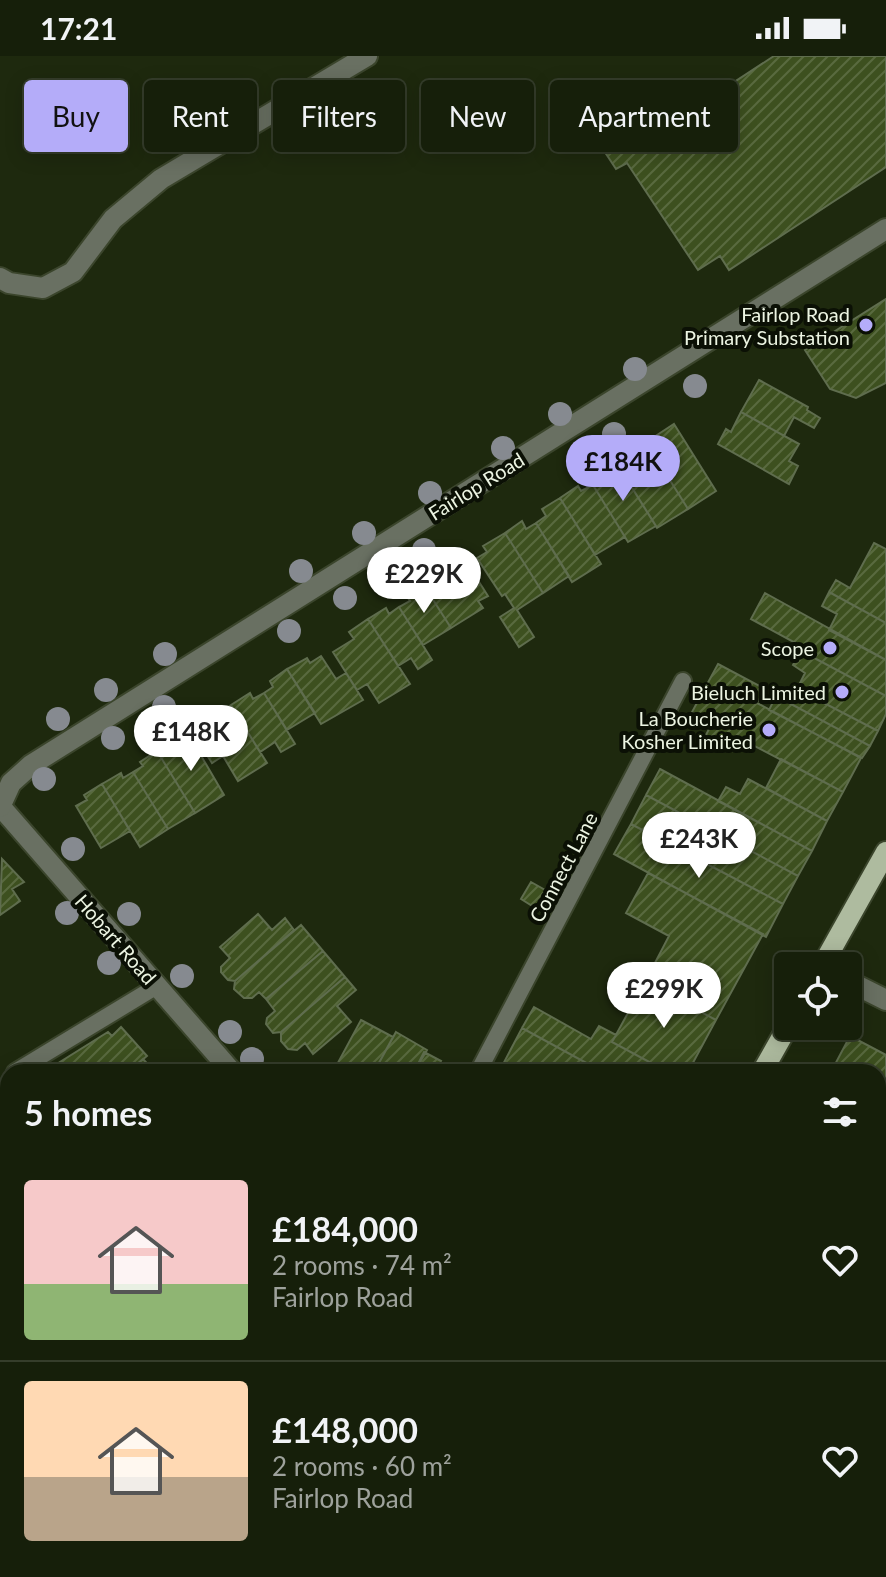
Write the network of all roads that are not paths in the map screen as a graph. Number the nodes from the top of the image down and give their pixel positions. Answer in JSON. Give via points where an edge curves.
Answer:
{"nodes":[{"id":1,"x":367,"y":56,"type":"edge"},
{"id":2,"x":886,"y":229,"type":"edge"},
{"id":3,"x":0,"y":278,"type":"edge"},
{"id":4,"x":683,"y":681,"type":"dead end"},
{"id":5,"x":0,"y":807,"type":"edge"},
{"id":6,"x":886,"y":852,"type":"edge"},
{"id":7,"x":830,"y":952,"type":"edge"},
{"id":8,"x":157,"y":986,"type":"junction"},
{"id":9,"x":862,"y":988,"type":"edge"},
{"id":10,"x":886,"y":1000,"type":"edge"},
{"id":11,"x":780,"y":1040,"type":"edge"},
{"id":12,"x":28,"y":1064,"type":"edge"},
{"id":13,"x":225,"y":1064,"type":"edge"},
{"id":14,"x":482,"y":1064,"type":"edge"},
{"id":15,"x":767,"y":1064,"type":"edge"}],
"edges":[{"from":1,"to":3,"type":"street","via":[[161,179],[113,219],[73,272],[43,288]]},
{"from":2,"to":5,"type":"street","name":"Fairlop Road","via":[[31,765],[11,783]]},
{"from":4,"to":14,"type":"lane","name":"Connect Lane"},
{"from":5,"to":8,"type":"street","name":"Hobart Road"},
{"from":6,"to":7,"type":"main road"},
{"from":8,"to":12,"type":"lane"},
{"from":8,"to":13,"type":"street","name":"Hobart Road"},
{"from":9,"to":10,"type":"street"},
{"from":11,"to":15,"type":"main road"}]}
